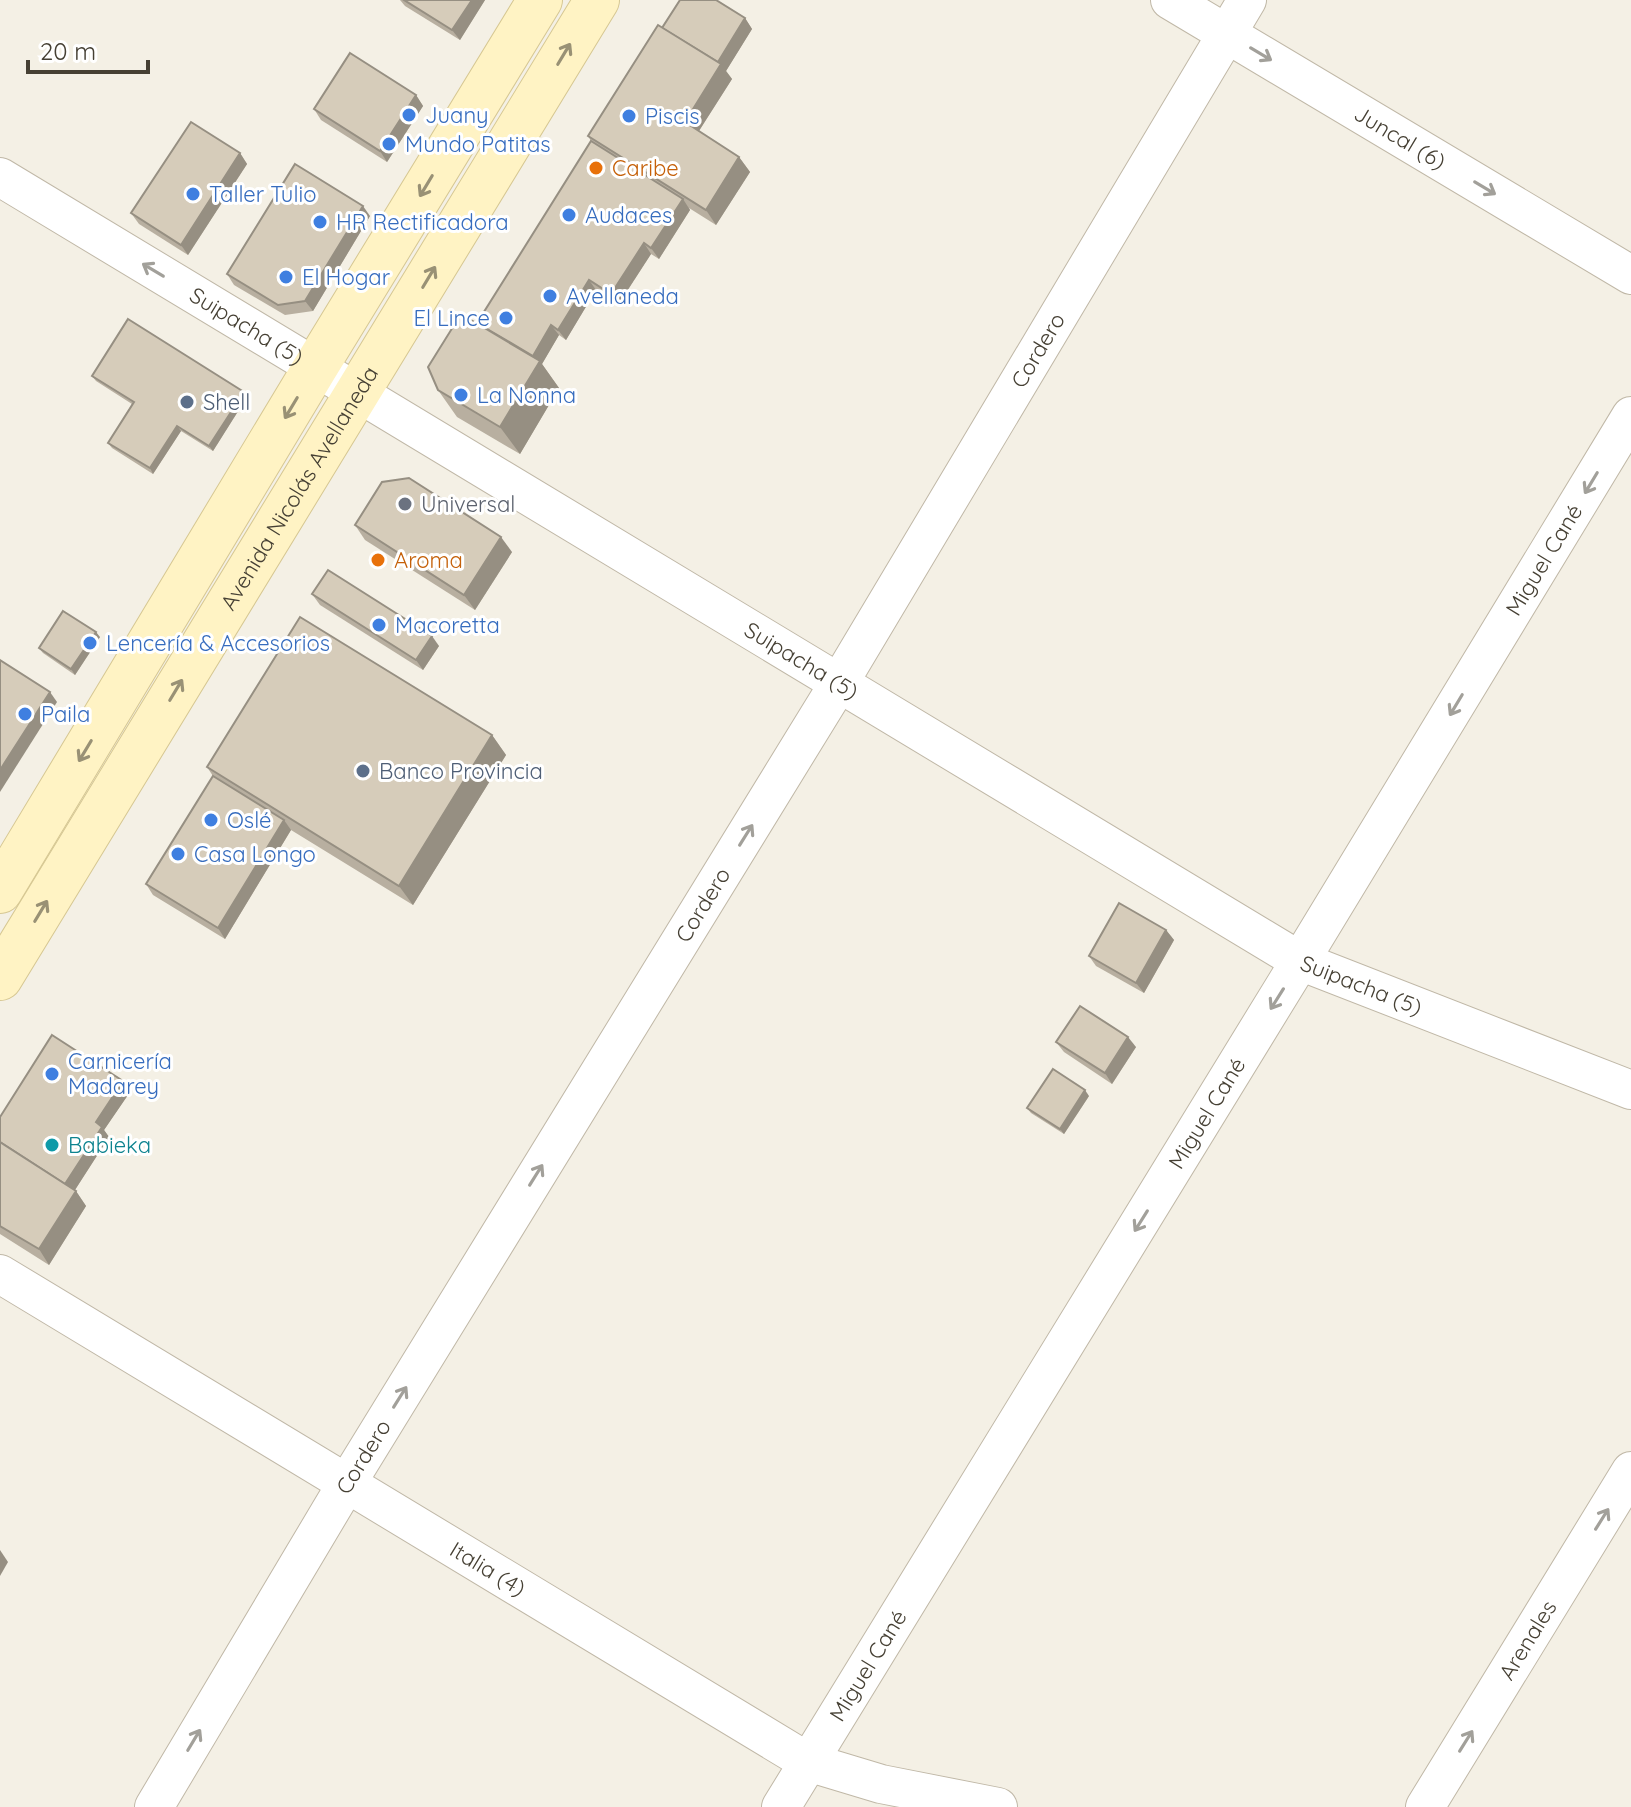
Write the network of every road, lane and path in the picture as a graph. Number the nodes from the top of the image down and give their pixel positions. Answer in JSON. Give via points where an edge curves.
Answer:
{"nodes":[{"id":1,"x":540,"y":0,"type":"edge"},
{"id":2,"x":597,"y":0,"type":"edge"},
{"id":3,"x":1170,"y":0,"type":"edge"},
{"id":4,"x":1247,"y":0,"type":"edge"},
{"id":5,"x":1227,"y":34,"type":"junction"},
{"id":6,"x":0,"y":177,"type":"edge"},
{"id":7,"x":1631,"y":275,"type":"edge"},
{"id":8,"x":315,"y":368,"type":"junction"},
{"id":9,"x":358,"y":393,"type":"junction"},
{"id":10,"x":1631,"y":416,"type":"edge"},
{"id":11,"x":839,"y":683,"type":"junction"},
{"id":12,"x":0,"y":891,"type":"edge"},
{"id":13,"x":1300,"y":961,"type":"junction"},
{"id":14,"x":0,"y":978,"type":"edge"},
{"id":15,"x":1631,"y":1090,"type":"edge"},
{"id":16,"x":0,"y":1274,"type":"edge"},
{"id":17,"x":1631,"y":1471,"type":"edge"},
{"id":18,"x":347,"y":1483,"type":"junction"},
{"id":19,"x":808,"y":1762,"type":"junction"},
{"id":20,"x":154,"y":1807,"type":"edge"},
{"id":21,"x":781,"y":1807,"type":"edge"},
{"id":22,"x":998,"y":1807,"type":"edge"},
{"id":23,"x":1425,"y":1807,"type":"edge"}],
"edges":[{"from":1,"to":8,"type":"main road","one_way":true},
{"from":9,"to":2,"type":"main road","name":"Avenida Nicolás Avellaneda","one_way":true},
{"from":3,"to":5,"type":"street","name":"Juncal (6)"},
{"from":4,"to":5,"type":"street","name":"Cordero"},
{"from":5,"to":7,"type":"street","name":"Juncal (6)","one_way":true},
{"from":5,"to":11,"type":"street","name":"Cordero"},
{"from":8,"to":6,"type":"street","name":"Suipacha (5)","one_way":true},
{"from":8,"to":9,"type":"street","name":"Suipacha (5)"},
{"from":8,"to":12,"type":"main road","one_way":true},
{"from":9,"to":11,"type":"street","name":"Suipacha (5)"},
{"from":14,"to":9,"type":"main road","name":"Avenida Nicolás Avellaneda","one_way":true},
{"from":10,"to":13,"type":"street","name":"Miguel Cané","one_way":true},
{"from":11,"to":13,"type":"street","name":"Suipacha (5)"},
{"from":18,"to":11,"type":"street","name":"Cordero","one_way":true},
{"from":13,"to":15,"type":"street","name":"Suipacha (5)"},
{"from":13,"to":19,"type":"street","name":"Miguel Cané","one_way":true},
{"from":16,"to":18,"type":"street","name":"Italia (4)"},
{"from":23,"to":17,"type":"street","name":"Arenales","one_way":true},
{"from":18,"to":19,"type":"street","name":"Italia (4)"},
{"from":20,"to":18,"type":"street","name":"Cordero","one_way":true},
{"from":19,"to":21,"type":"street","name":"Miguel Cané"},
{"from":19,"to":22,"type":"street","name":"Italia (4)","via":[[881,1784]]}]}
